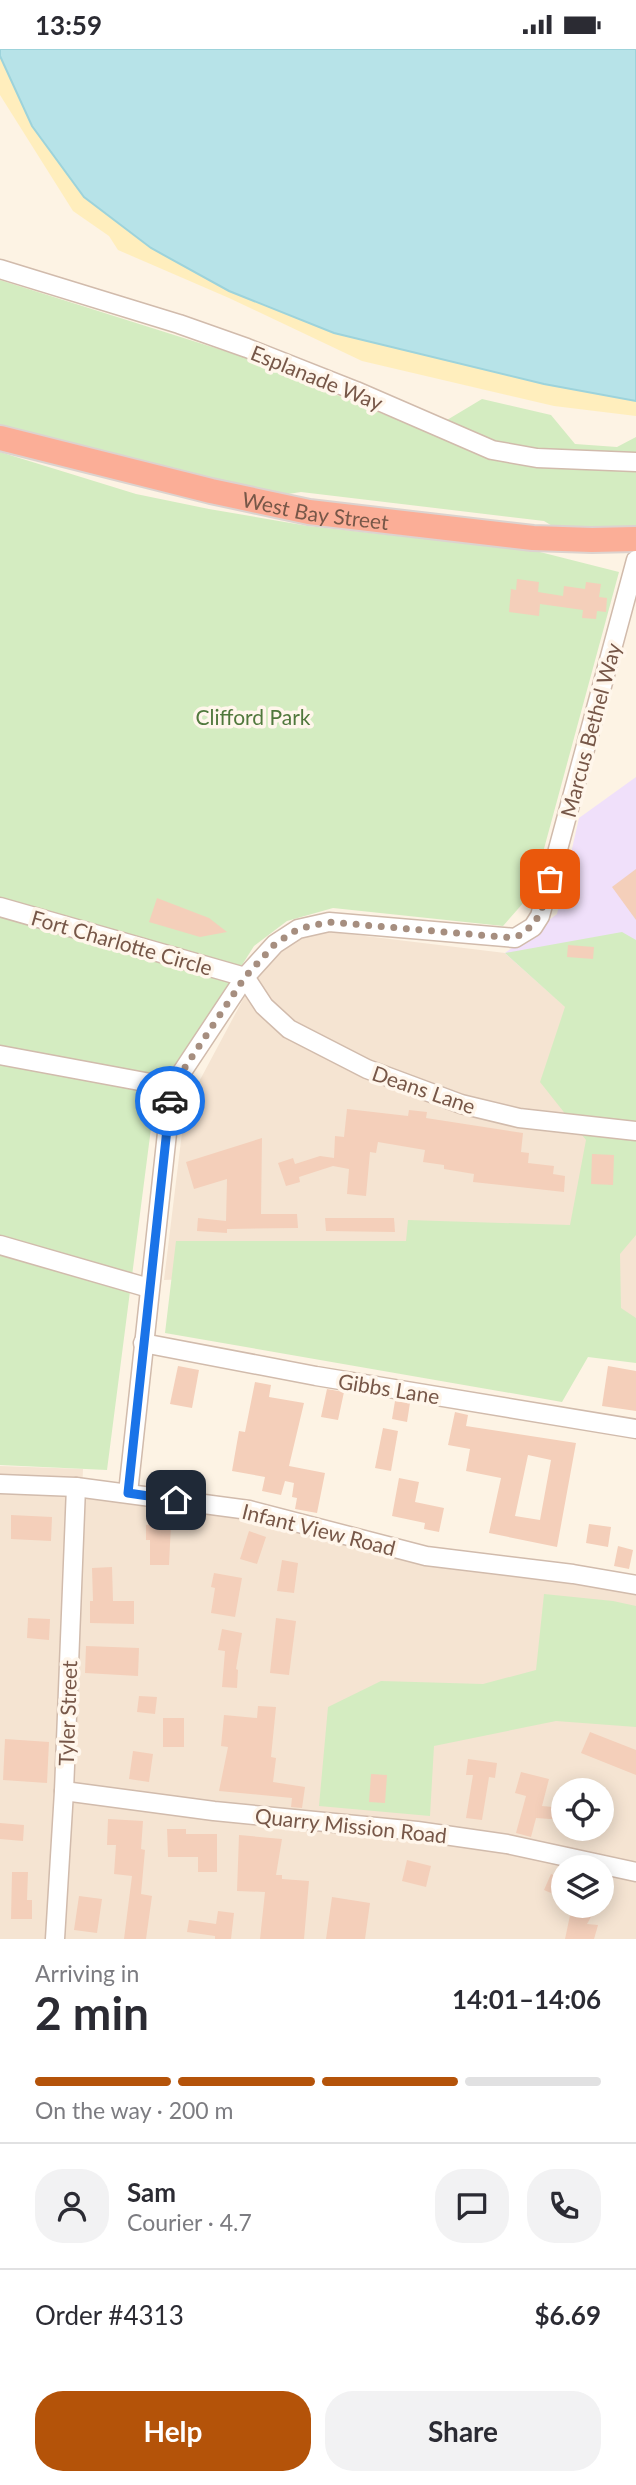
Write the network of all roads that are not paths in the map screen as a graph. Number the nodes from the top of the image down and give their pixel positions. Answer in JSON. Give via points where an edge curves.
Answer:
{"nodes":[{"id":1,"x":0,"y":268,"type":"edge"},
{"id":2,"x":0,"y":438,"type":"edge"},
{"id":3,"x":636,"y":462,"type":"edge"},
{"id":4,"x":636,"y":539,"type":"edge"},
{"id":5,"x":636,"y":560,"type":"edge"},
{"id":6,"x":0,"y":907,"type":"edge"},
{"id":7,"x":245,"y":977,"type":"junction"},
{"id":8,"x":0,"y":1055,"type":"edge"},
{"id":9,"x":172,"y":1087,"type":"junction"},
{"id":10,"x":636,"y":1131,"type":"edge"},
{"id":11,"x":0,"y":1245,"type":"edge"},
{"id":12,"x":149,"y":1288,"type":"junction"},
{"id":13,"x":143,"y":1343,"type":"junction"},
{"id":14,"x":636,"y":1429,"type":"edge"},
{"id":15,"x":0,"y":1483,"type":"edge"},
{"id":16,"x":76,"y":1487,"type":"junction"},
{"id":17,"x":128,"y":1493,"type":"junction"},
{"id":18,"x":636,"y":1585,"type":"edge"},
{"id":19,"x":64,"y":1791,"type":"junction"},
{"id":20,"x":636,"y":1872,"type":"edge"},
{"id":21,"x":55,"y":1939,"type":"edge"}],
"edges":[{"from":1,"to":3,"type":"street","name":"Esplanade Way","via":[[235,344],[492,450],[537,458]]},
{"from":2,"to":4,"type":"highway","name":"West Bay Street","via":[[309,512],[533,538]]},
{"from":5,"to":7,"type":"street","name":"Marcus Bethel Way","via":[[540,916],[533,927],[515,938],[329,922],[298,929],[275,944]]},
{"from":6,"to":7,"type":"street","name":"Fort Charlotte Circle"},
{"from":7,"to":9,"type":"street","name":"Marcus Bethel Way"},
{"from":7,"to":10,"type":"street","name":"Deans Lane","via":[[264,1006],[289,1029],[367,1069],[461,1104],[519,1118]]},
{"from":8,"to":9,"type":"street"},
{"from":9,"to":12,"type":"street","name":"Marcus Bethel Way"},
{"from":11,"to":12,"type":"street"},
{"from":12,"to":13,"type":"street","name":"Marcus Bethel Way"},
{"from":13,"to":14,"type":"street","name":"Gibbs Lane"},
{"from":13,"to":17,"type":"street","name":"Marcus Bethel Way"},
{"from":15,"to":16,"type":"street","name":"Infant View Road"},
{"from":16,"to":17,"type":"street","name":"Infant View Road"},
{"from":16,"to":19,"type":"street","name":"Tyler Street"},
{"from":17,"to":18,"type":"street","name":"Infant View Road","via":[[249,1510],[426,1556]]},
{"from":19,"to":20,"type":"street","name":"Quarry Mission Road","via":[[417,1831],[507,1844]]},
{"from":19,"to":21,"type":"street","name":"Tyler Street"}]}
